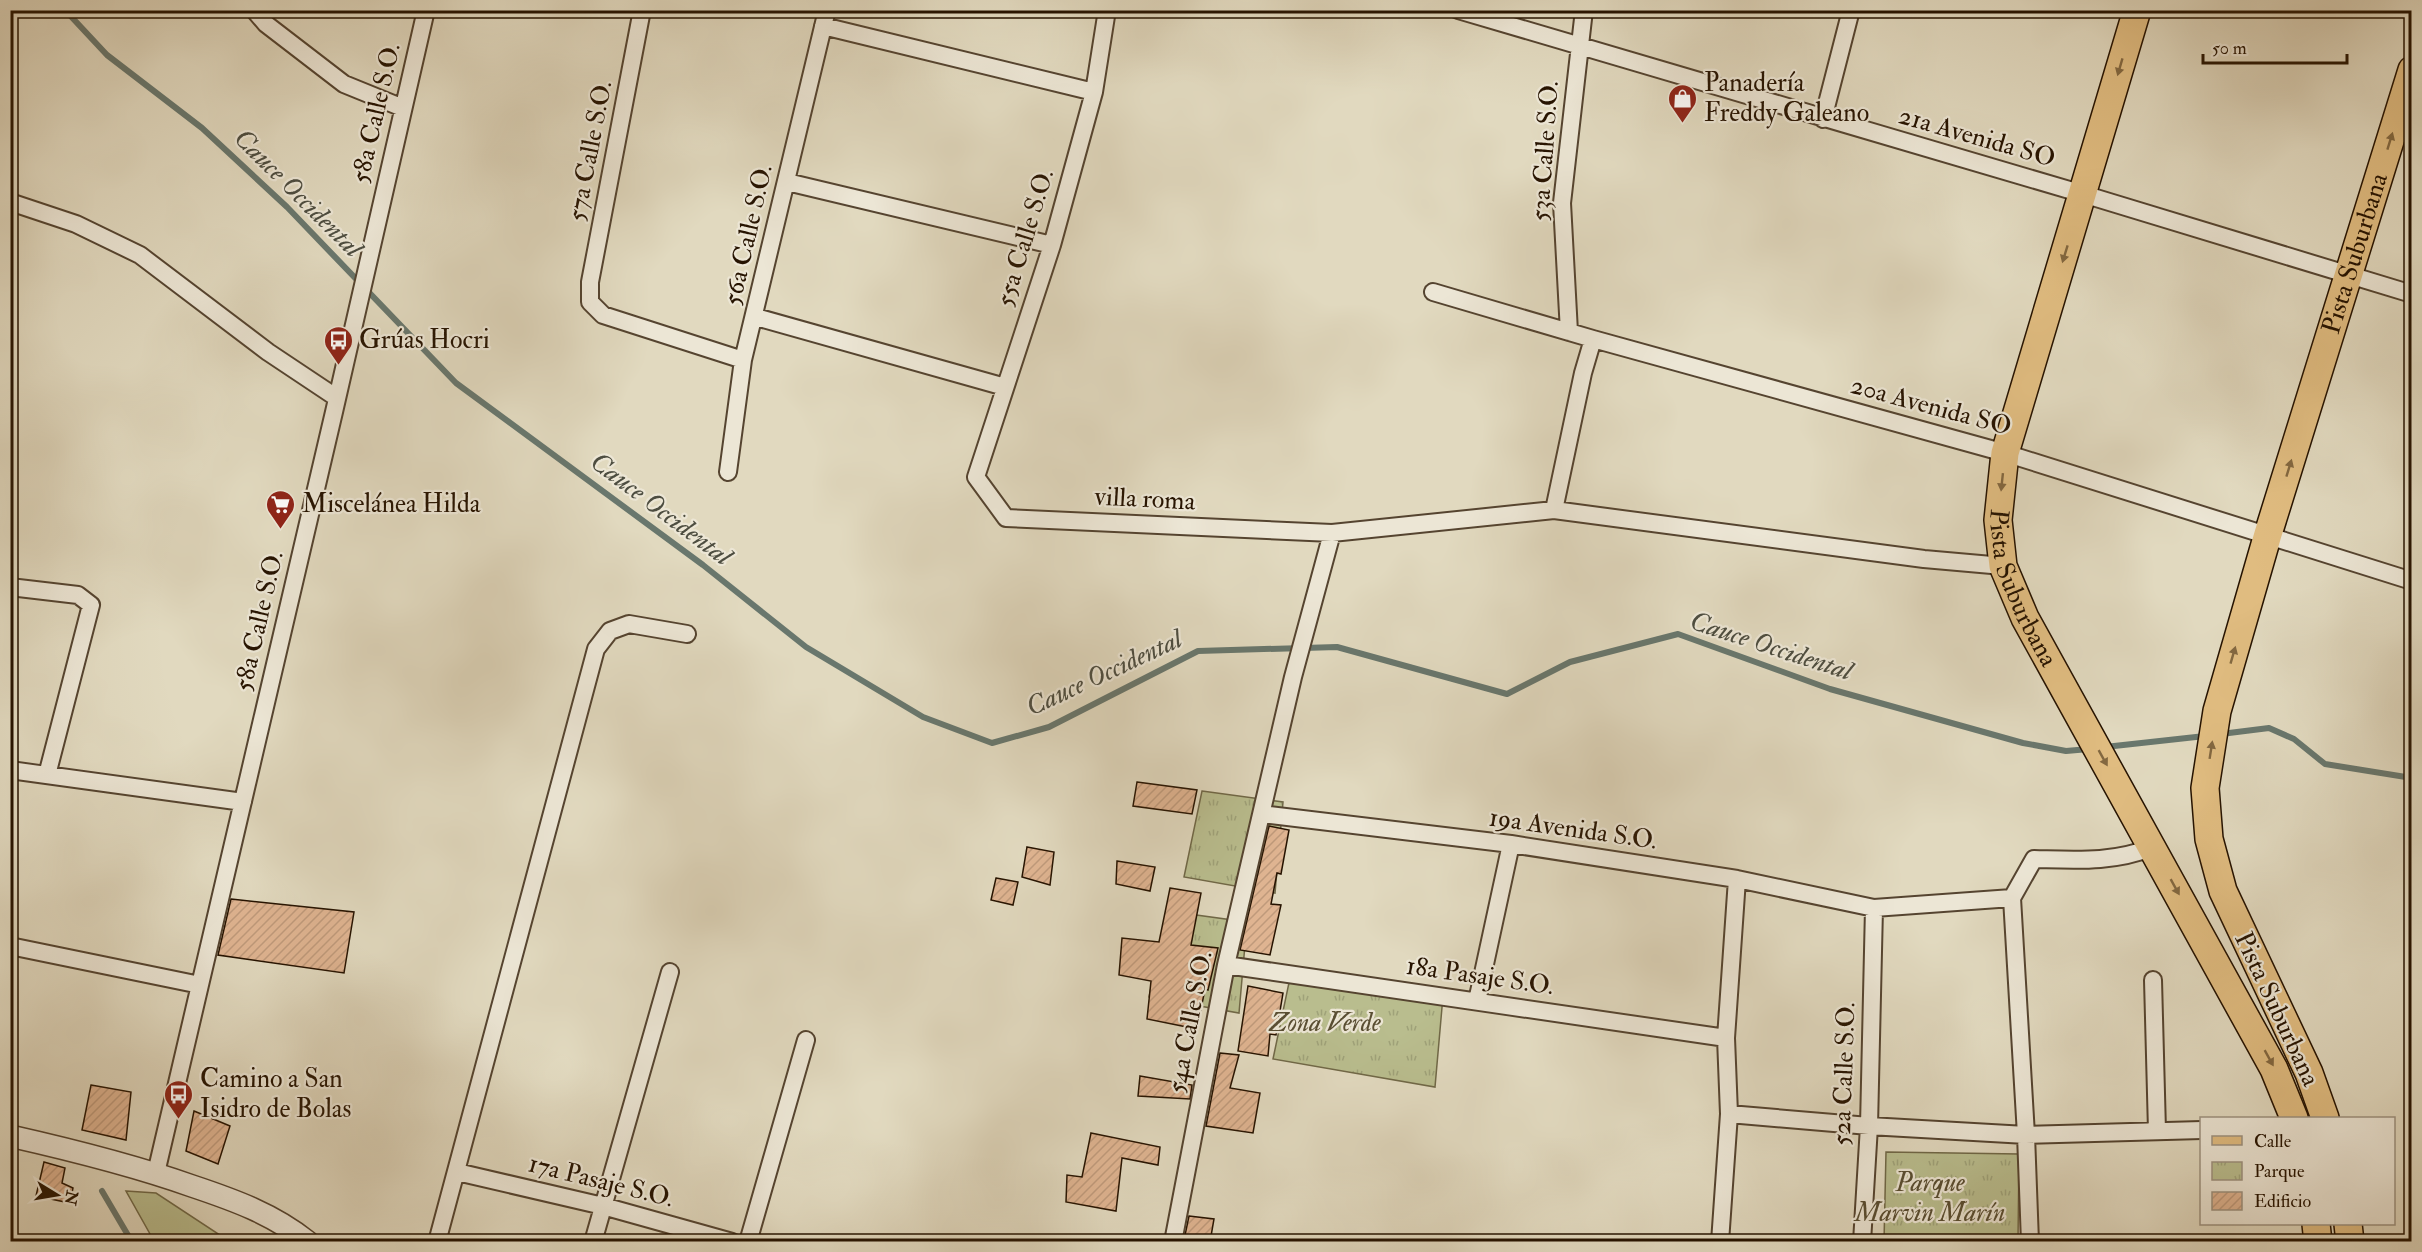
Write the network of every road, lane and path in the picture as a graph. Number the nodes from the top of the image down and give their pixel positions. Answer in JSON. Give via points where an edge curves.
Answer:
{"nodes":[{"id":1,"x":254,"y":10,"type":"edge"},
{"id":2,"x":426,"y":10,"type":"edge"},
{"id":3,"x":642,"y":10,"type":"edge"},
{"id":4,"x":1107,"y":10,"type":"edge"},
{"id":5,"x":1458,"y":10,"type":"edge"},
{"id":6,"x":1584,"y":10,"type":"edge"},
{"id":7,"x":1851,"y":10,"type":"edge"},
{"id":8,"x":2137,"y":10,"type":"edge"},
{"id":9,"x":825,"y":18,"type":"edge"},
{"id":10,"x":1579,"y":47,"type":"junction"},
{"id":11,"x":2412,"y":70,"type":"edge"},
{"id":12,"x":1094,"y":92,"type":"junction"},
{"id":13,"x":403,"y":108,"type":"junction"},
{"id":14,"x":1823,"y":120,"type":"junction"},
{"id":15,"x":787,"y":182,"type":"junction"},
{"id":16,"x":2082,"y":194,"type":"junction"},
{"id":17,"x":10,"y":202,"type":"edge"},
{"id":18,"x":1052,"y":245,"type":"junction"},
{"id":19,"x":2349,"y":276,"type":"junction"},
{"id":20,"x":1433,"y":292,"type":"dead end"},
{"id":21,"x":2412,"y":294,"type":"edge"},
{"id":22,"x":756,"y":317,"type":"junction"},
{"id":23,"x":1569,"y":332,"type":"junction"},
{"id":24,"x":1593,"y":339,"type":"junction"},
{"id":25,"x":743,"y":360,"type":"junction"},
{"id":26,"x":1005,"y":387,"type":"junction"},
{"id":27,"x":338,"y":398,"type":"junction"},
{"id":28,"x":2005,"y":453,"type":"junction"},
{"id":29,"x":728,"y":472,"type":"dead end"},
{"id":30,"x":976,"y":477,"type":"joint"},
{"id":31,"x":1554,"y":510,"type":"junction"},
{"id":32,"x":1332,"y":533,"type":"junction"},
{"id":33,"x":2268,"y":534,"type":"junction"},
{"id":34,"x":2003,"y":566,"type":"junction"},
{"id":35,"x":2412,"y":581,"type":"edge"},
{"id":36,"x":10,"y":587,"type":"edge"},
{"id":37,"x":687,"y":634,"type":"dead end"},
{"id":38,"x":10,"y":770,"type":"edge"},
{"id":39,"x":47,"y":775,"type":"junction"},
{"id":40,"x":243,"y":802,"type":"junction"},
{"id":41,"x":1262,"y":814,"type":"junction"},
{"id":42,"x":1511,"y":844,"type":"junction"},
{"id":43,"x":2152,"y":847,"type":"junction"},
{"id":44,"x":1737,"y":879,"type":"junction"},
{"id":45,"x":2012,"y":898,"type":"junction"},
{"id":46,"x":1874,"y":908,"type":"junction"},
{"id":47,"x":10,"y":946,"type":"edge"},
{"id":48,"x":1226,"y":965,"type":"junction"},
{"id":49,"x":670,"y":972,"type":"dead end"},
{"id":50,"x":2153,"y":980,"type":"dead end"},
{"id":51,"x":200,"y":986,"type":"junction"},
{"id":52,"x":1477,"y":1001,"type":"junction"},
{"id":53,"x":1726,"y":1038,"type":"junction"},
{"id":54,"x":806,"y":1040,"type":"dead end"},
{"id":55,"x":1729,"y":1114,"type":"junction"},
{"id":56,"x":2293,"y":1117,"type":"edge"},
{"id":57,"x":2324,"y":1117,"type":"edge"},
{"id":58,"x":1869,"y":1126,"type":"junction"},
{"id":59,"x":2200,"y":1130,"type":"edge"},
{"id":60,"x":2157,"y":1131,"type":"junction"},
{"id":61,"x":2026,"y":1135,"type":"junction"},
{"id":62,"x":10,"y":1136,"type":"edge"},
{"id":63,"x":457,"y":1172,"type":"junction"},
{"id":64,"x":156,"y":1173,"type":"junction"},
{"id":65,"x":603,"y":1206,"type":"junction"},
{"id":66,"x":2316,"y":1225,"type":"edge"},
{"id":67,"x":2348,"y":1225,"type":"edge"},
{"id":68,"x":308,"y":1242,"type":"edge"},
{"id":69,"x":437,"y":1242,"type":"edge"},
{"id":70,"x":593,"y":1242,"type":"edge"},
{"id":71,"x":732,"y":1242,"type":"edge"},
{"id":72,"x":748,"y":1242,"type":"edge"},
{"id":73,"x":1173,"y":1242,"type":"edge"},
{"id":74,"x":1720,"y":1242,"type":"edge"},
{"id":75,"x":1862,"y":1242,"type":"edge"},
{"id":76,"x":2030,"y":1242,"type":"edge"},
{"id":77,"x":2318,"y":1242,"type":"edge"},
{"id":78,"x":2350,"y":1242,"type":"edge"}],
"edges":[{"from":1,"to":13,"type":"street","via":[[266,24],[344,84]]},
{"from":2,"to":13,"type":"street","name":"58a Calle S.O."},
{"from":3,"to":25,"type":"street","name":"57a Calle S.O.","via":[[590,302],[603,315]]},
{"from":4,"to":12,"type":"street","name":"55a Calle S.O."},
{"from":5,"to":10,"type":"street","name":"21a Avenida SO"},
{"from":6,"to":10,"type":"street","name":"53a Calle S.O."},
{"from":7,"to":14,"type":"street"},
{"from":8,"to":16,"type":"main road","name":"Pista Suburbana","one_way":true},
{"from":9,"to":12,"type":"street"},
{"from":9,"to":15,"type":"street","name":"56a Calle S.O."},
{"from":10,"to":14,"type":"street","name":"21a Avenida SO"},
{"from":10,"to":23,"type":"street","name":"53a Calle S.O.","via":[[1562,203]]},
{"from":19,"to":11,"type":"main road","name":"Pista Suburbana","one_way":true},
{"from":12,"to":18,"type":"street","name":"55a Calle S.O."},
{"from":13,"to":27,"type":"street","name":"58a Calle S.O."},
{"from":14,"to":16,"type":"street","name":"21a Avenida SO"},
{"from":15,"to":18,"type":"street"},
{"from":15,"to":22,"type":"street","name":"56a Calle S.O."},
{"from":16,"to":19,"type":"street","name":"21a Avenida SO"},
{"from":16,"to":28,"type":"main road","name":"Pista Suburbana","one_way":true},
{"from":17,"to":27,"type":"street","via":[[76,224],[140,255],[268,352]]},
{"from":18,"to":26,"type":"street","name":"55a Calle S.O."},
{"from":19,"to":21,"type":"street","name":"21a Avenida SO"},
{"from":33,"to":19,"type":"main road","name":"Pista Suburbana","one_way":true},
{"from":20,"to":23,"type":"street","name":"20a Avenida SO"},
{"from":22,"to":25,"type":"street","name":"56a Calle S.O."},
{"from":22,"to":26,"type":"street"},
{"from":23,"to":24,"type":"street","name":"20a Avenida SO"},
{"from":24,"to":28,"type":"street","name":"20a Avenida SO"},
{"from":24,"to":31,"type":"street","via":[[1582,373]]},
{"from":25,"to":29,"type":"street","name":"56a Calle S.O."},
{"from":26,"to":30,"type":"street","name":"55a Calle S.O."},
{"from":27,"to":40,"type":"street","name":"58a Calle S.O."},
{"from":28,"to":33,"type":"street","name":"20a Avenida SO"},
{"from":28,"to":34,"type":"main road","name":"Pista Suburbana","one_way":true,"via":[[1998,520]]},
{"from":30,"to":32,"type":"street","name":"villa roma","via":[[1006,518]]},
{"from":31,"to":32,"type":"street","name":"villa roma"},
{"from":31,"to":34,"type":"street","name":"villa roma"},
{"from":32,"to":41,"type":"street","via":[[1293,677]]},
{"from":33,"to":35,"type":"street","name":"20a Avenida SO"},
{"from":57,"to":33,"type":"main road","name":"Pista Suburbana","one_way":true,"via":[[2309,1073],[2223,891],[2209,839],[2205,788],[2217,711]]},
{"from":34,"to":43,"type":"main road","name":"Pista Suburbana","one_way":true,"via":[[2025,618]]},
{"from":36,"to":39,"type":"street","via":[[78,595],[91,605]]},
{"from":37,"to":63,"type":"street","via":[[629,624],[610,631],[596,649]]},
{"from":38,"to":39,"type":"street"},
{"from":39,"to":40,"type":"street"},
{"from":40,"to":51,"type":"street","name":"58a Calle S.O."},
{"from":41,"to":42,"type":"street","name":"19a Avenida S.O."},
{"from":41,"to":48,"type":"street","name":"54a Calle S.O."},
{"from":42,"to":44,"type":"street","name":"19a Avenida S.O."},
{"from":42,"to":52,"type":"street"},
{"from":43,"to":45,"type":"street","via":[[2130,856],[2034,859]]},
{"from":43,"to":56,"type":"main road","name":"Pista Suburbana","one_way":true,"via":[[2274,1069]]},
{"from":44,"to":46,"type":"street","name":"19a Avenida S.O."},
{"from":44,"to":53,"type":"street"},
{"from":45,"to":46,"type":"street","name":"19a Avenida S.O."},
{"from":45,"to":61,"type":"street"},
{"from":46,"to":58,"type":"street","name":"52a Calle S.O."},
{"from":47,"to":51,"type":"street"},
{"from":48,"to":52,"type":"street","name":"18a Pasaje S.O."},
{"from":48,"to":73,"type":"street","name":"54a Calle S.O."},
{"from":49,"to":65,"type":"street"},
{"from":50,"to":60,"type":"street"},
{"from":51,"to":64,"type":"street","name":"58a Calle S.O."},
{"from":52,"to":53,"type":"street","name":"18a Pasaje S.O."},
{"from":53,"to":55,"type":"street"},
{"from":54,"to":72,"type":"street"},
{"from":55,"to":58,"type":"street"},
{"from":55,"to":74,"type":"street"},
{"from":58,"to":61,"type":"street"},
{"from":58,"to":75,"type":"street","name":"52a Calle S.O."},
{"from":59,"to":60,"type":"street"},
{"from":60,"to":61,"type":"street"},
{"from":61,"to":76,"type":"street"},
{"from":62,"to":64,"type":"street"},
{"from":63,"to":65,"type":"street","name":"17a Pasaje S.O."},
{"from":63,"to":69,"type":"street"},
{"from":64,"to":68,"type":"street","via":[[246,1204],[288,1226]]},
{"from":65,"to":70,"type":"street"},
{"from":65,"to":71,"type":"street","name":"17a Pasaje S.O."},
{"from":66,"to":77,"type":"main road"},
{"from":67,"to":78,"type":"main road"}]}
